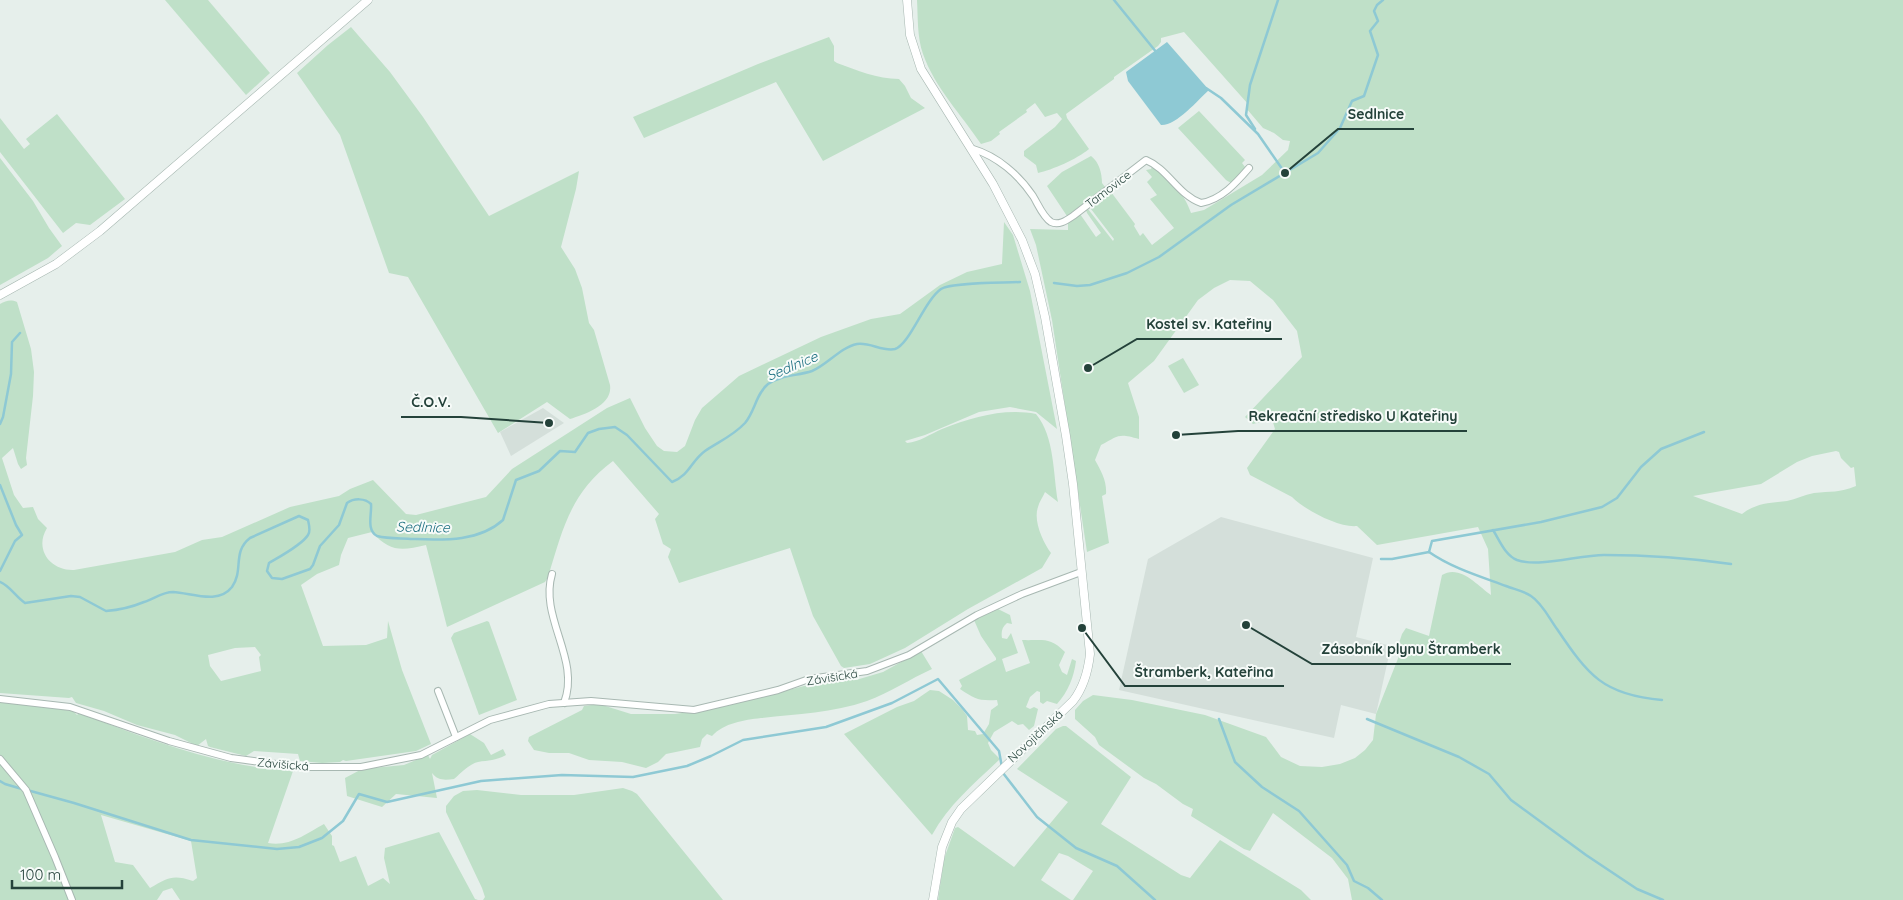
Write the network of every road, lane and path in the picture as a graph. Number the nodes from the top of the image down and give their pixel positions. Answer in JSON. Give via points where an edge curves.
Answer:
{"nodes":[{"id":1,"x":368,"y":0,"type":"edge"},
{"id":2,"x":907,"y":0,"type":"edge"},
{"id":3,"x":973,"y":149,"type":"junction"},
{"id":4,"x":1249,"y":168,"type":"dead end"},
{"id":5,"x":0,"y":295,"type":"edge"},
{"id":6,"x":1081,"y":572,"type":"junction"},
{"id":7,"x":552,"y":574,"type":"dead end"},
{"id":8,"x":438,"y":691,"type":"dead end"},
{"id":9,"x":0,"y":699,"type":"edge"},
{"id":10,"x":564,"y":703,"type":"junction"},
{"id":11,"x":456,"y":737,"type":"junction"},
{"id":12,"x":0,"y":759,"type":"edge"},
{"id":13,"x":72,"y":900,"type":"edge"},
{"id":14,"x":933,"y":900,"type":"edge"}],
"edges":[{"from":1,"to":5,"type":"street","via":[[93,236],[48,269]]},
{"from":2,"to":3,"type":"street","name":"Novojičínská","via":[[910,35],[921,69],[944,109]]},
{"from":3,"to":4,"type":"street","name":"Tamovice","via":[[989,154],[1011,171],[1032,194],[1046,217],[1057,223],[1073,216],[1146,160],[1158,166],[1190,197],[1201,203],[1215,198]]},
{"from":3,"to":6,"type":"street","name":"Novojičínská","via":[[1022,240],[1039,289],[1066,436]]},
{"from":6,"to":10,"type":"street","name":"Závišická","via":[[985,611],[909,655],[867,671],[809,679],[694,710],[591,701]]},
{"from":6,"to":14,"type":"street","name":"Novojičínská","via":[[1090,654],[1080,690],[961,809],[942,847]]},
{"from":7,"to":10,"type":"street","via":[[549,604],[569,676]]},
{"from":8,"to":11,"type":"street"},
{"from":9,"to":11,"type":"street","name":"Závišická","via":[[70,707],[168,741],[231,758],[298,767],[361,767],[421,755]]},
{"from":10,"to":11,"type":"street","name":"Závišická","via":[[490,720]]},
{"from":12,"to":13,"type":"street","via":[[26,790]]}]}
